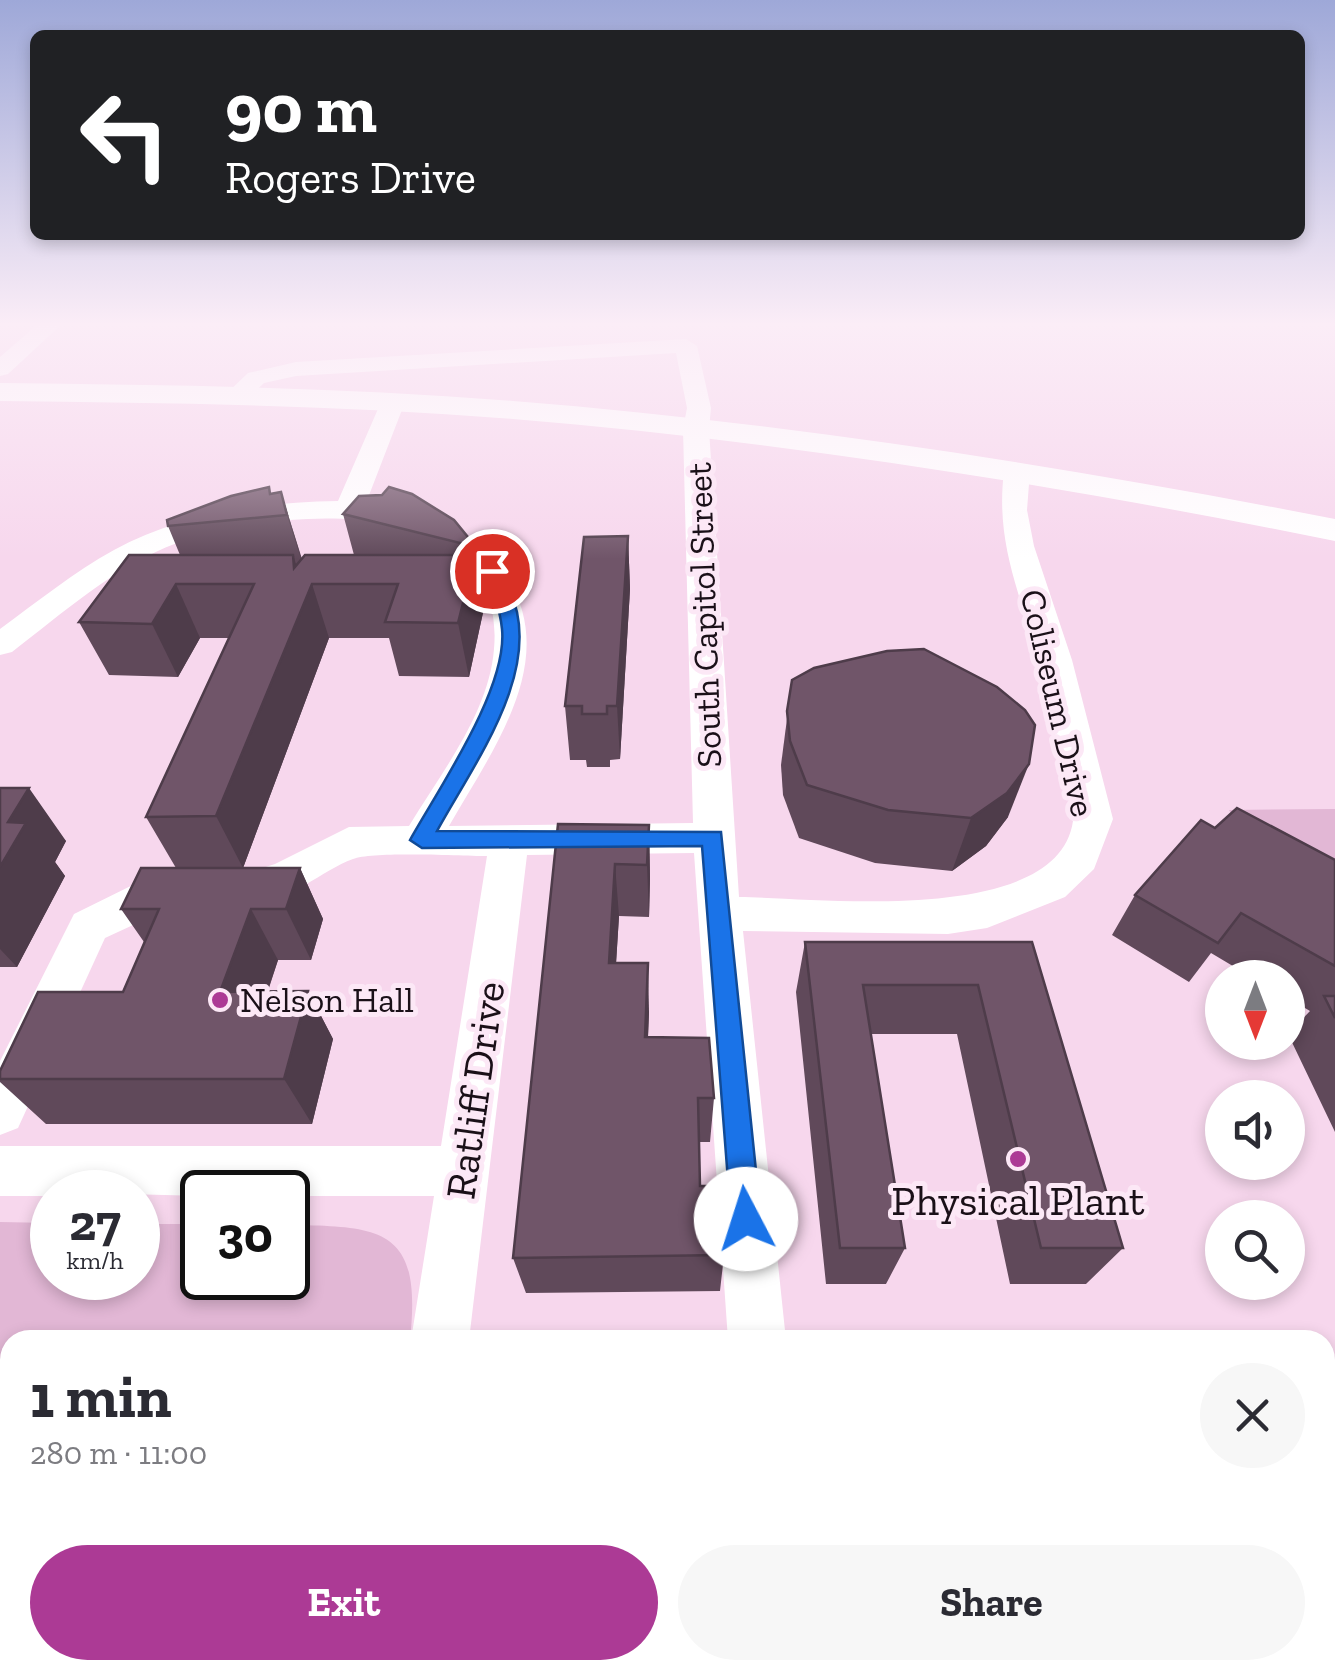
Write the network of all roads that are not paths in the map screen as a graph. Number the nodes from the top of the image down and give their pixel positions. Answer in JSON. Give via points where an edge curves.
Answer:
{"nodes":[{"id":1,"x":393,"y":402,"type":"edge"},
{"id":2,"x":397,"y":402,"type":"edge"},
{"id":3,"x":698,"y":402,"type":"edge"},
{"id":4,"x":696,"y":429,"type":"junction"},
{"id":5,"x":1017,"y":471,"type":"junction"},
{"id":6,"x":349,"y":509,"type":"junction"},
{"id":7,"x":1335,"y":530,"type":"edge"},
{"id":8,"x":0,"y":645,"type":"edge"},
{"id":9,"x":713,"y":838,"type":"junction"},
{"id":10,"x":422,"y":840,"type":"junction"},
{"id":11,"x":509,"y":840,"type":"junction"},
{"id":12,"x":718,"y":914,"type":"junction"},
{"id":13,"x":0,"y":1112,"type":"edge"},
{"id":14,"x":0,"y":1172,"type":"edge"},
{"id":15,"x":464,"y":1172,"type":"junction"},
{"id":16,"x":441,"y":1330,"type":"edge"},
{"id":17,"x":756,"y":1330,"type":"edge"}],
"edges":[{"from":1,"to":6,"type":"street"},
{"from":2,"to":4,"type":"main road"},
{"from":3,"to":4,"type":"street","name":"South Capitol Street"},
{"from":4,"to":5,"type":"main road"},
{"from":4,"to":9,"type":"street","name":"South Capitol Street"},
{"from":5,"to":7,"type":"main road"},
{"from":5,"to":12,"type":"street","name":"Coliseum Drive","via":[[1012,510],[1092,819],[1080,858],[1050,885],[987,911],[948,917]]},
{"from":6,"to":8,"type":"street","via":[[279,513],[168,536],[103,572]]},
{"from":6,"to":10,"type":"street","via":[[446,530],[492,571],[509,616],[508,670],[496,703]]},
{"from":9,"to":11,"type":"street"},
{"from":9,"to":12,"type":"street","name":"South Capitol Street"},
{"from":10,"to":11,"type":"street"},
{"from":10,"to":13,"type":"street","via":[[349,842],[260,888],[162,890],[89,926]]},
{"from":11,"to":15,"type":"street","name":"Ratliff Drive"},
{"from":12,"to":17,"type":"street","name":"South Capitol Street"},
{"from":14,"to":15,"type":"street"},
{"from":15,"to":16,"type":"street","name":"Ratliff Drive"}]}
